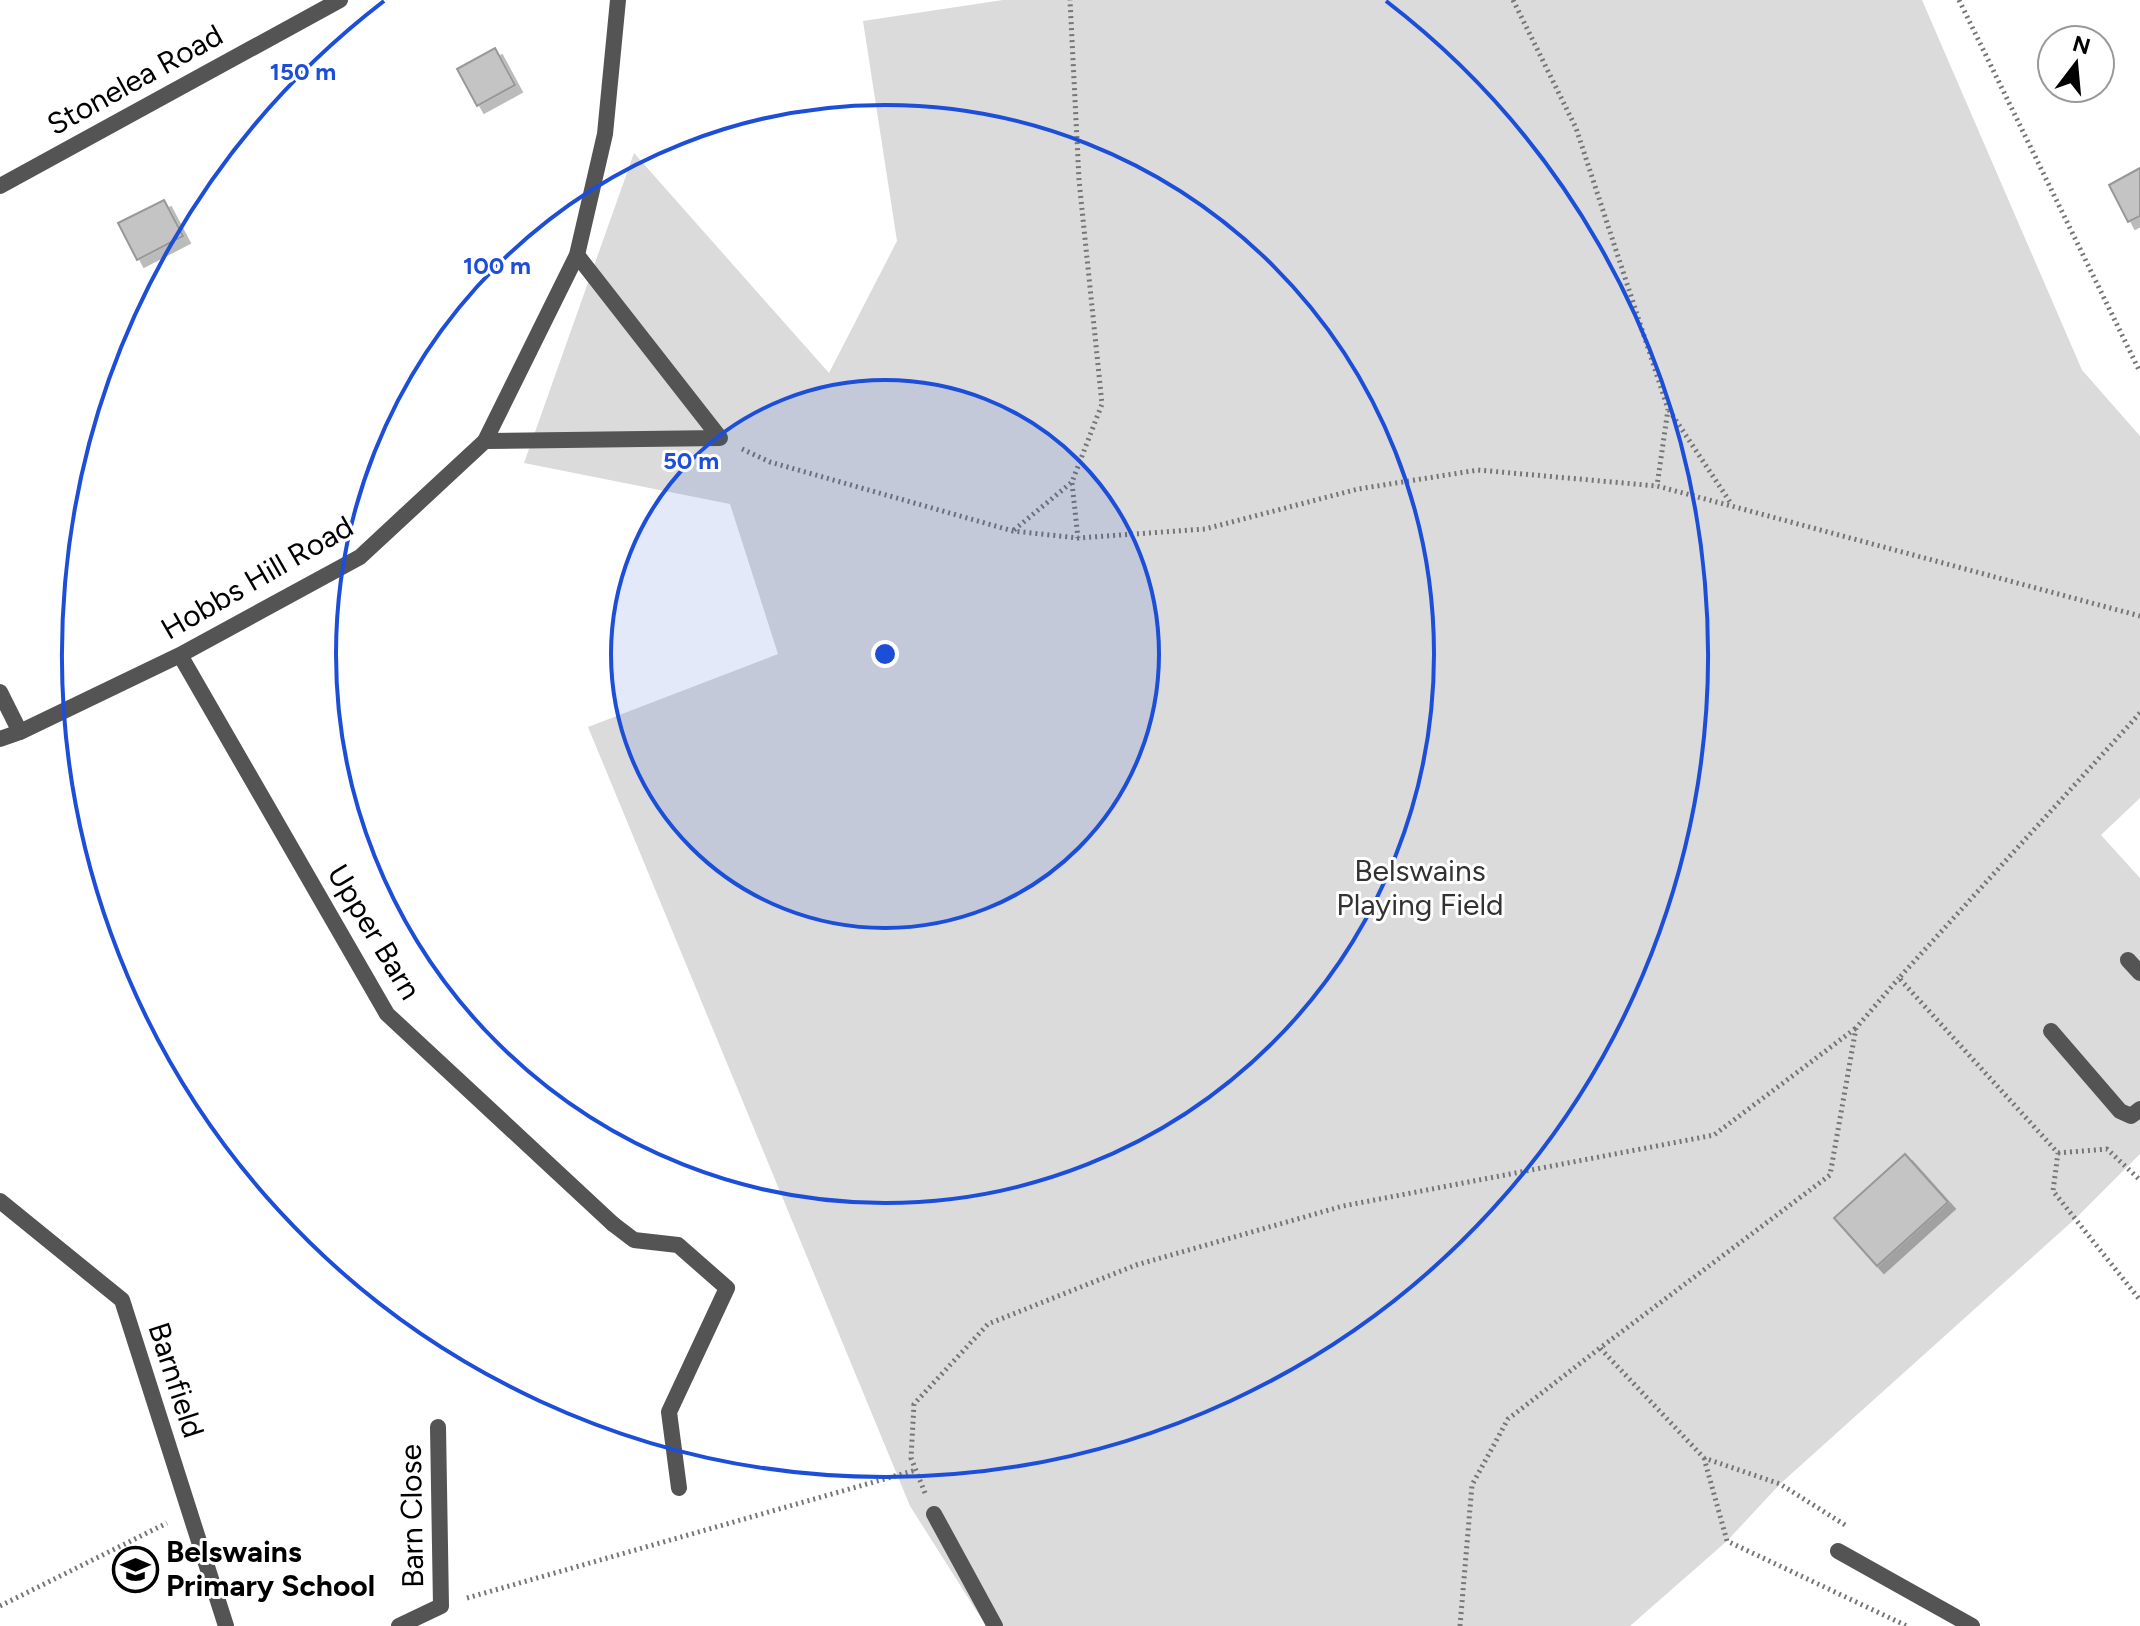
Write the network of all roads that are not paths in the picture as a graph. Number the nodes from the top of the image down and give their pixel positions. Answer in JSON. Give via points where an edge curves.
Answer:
{"nodes":[{"id":1,"x":340,"y":0,"type":"edge"},
{"id":2,"x":618,"y":0,"type":"edge"},
{"id":3,"x":0,"y":186,"type":"edge"},
{"id":4,"x":577,"y":255,"type":"junction"},
{"id":5,"x":485,"y":441,"type":"junction"},
{"id":6,"x":180,"y":655,"type":"junction"},
{"id":7,"x":0,"y":692,"type":"edge"},
{"id":8,"x":20,"y":732,"type":"junction"},
{"id":9,"x":0,"y":739,"type":"edge"},
{"id":10,"x":2128,"y":960,"type":"dead end"},
{"id":11,"x":2140,"y":973,"type":"edge"},
{"id":12,"x":2051,"y":1031,"type":"dead end"},
{"id":13,"x":2140,"y":1109,"type":"edge"},
{"id":14,"x":0,"y":1201,"type":"edge"},
{"id":15,"x":438,"y":1427,"type":"dead end"},
{"id":16,"x":679,"y":1488,"type":"dead end"},
{"id":17,"x":934,"y":1514,"type":"road end"},
{"id":18,"x":1838,"y":1551,"type":"dead end"},
{"id":19,"x":424,"y":1621,"type":"edge"},
{"id":20,"x":226,"y":1626,"type":"edge"},
{"id":21,"x":399,"y":1626,"type":"edge"},
{"id":22,"x":995,"y":1626,"type":"edge"},
{"id":23,"x":1972,"y":1626,"type":"edge"}],
"edges":[{"from":1,"to":3,"type":"street","name":"Stonelea Road"},
{"from":2,"to":4,"type":"street","name":"Hobbs Hill Road","via":[[605,134]]},
{"from":4,"to":5,"type":"street","name":"Hobbs Hill Road"},
{"from":4,"to":5,"type":"street","via":[[720,438]]},
{"from":5,"to":6,"type":"street","name":"Hobbs Hill Road","via":[[360,557]]},
{"from":6,"to":8,"type":"street","name":"Hobbs Hill Road"},
{"from":6,"to":16,"type":"street","name":"Upper Barn","via":[[387,1014],[613,1224],[634,1240],[678,1245],[727,1288],[669,1412]]},
{"from":7,"to":8,"type":"street"},
{"from":8,"to":9,"type":"street","name":"Hobbs Hill Road"},
{"from":10,"to":11,"type":"street"},
{"from":12,"to":13,"type":"street","via":[[2120,1111],[2131,1116]]},
{"from":14,"to":20,"type":"street","name":"Barnfield","via":[[122,1300]]},
{"from":15,"to":19,"type":"street","name":"Barn Close","via":[[441,1606]]},
{"from":17,"to":22,"type":"street"},
{"from":18,"to":23,"type":"street"},
{"from":19,"to":21,"type":"street","name":"Barn Close"}]}
